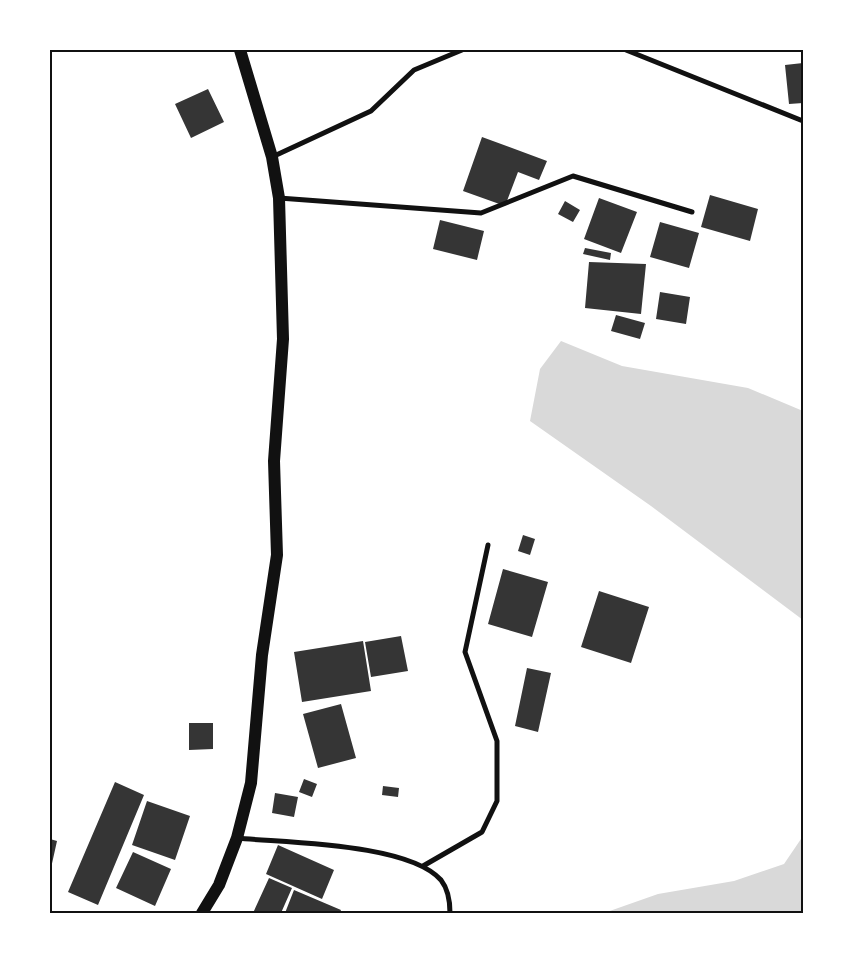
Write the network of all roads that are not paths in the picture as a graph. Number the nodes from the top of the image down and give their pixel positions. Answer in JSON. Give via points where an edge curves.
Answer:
{"nodes":[{"id":1,"x":240,"y":50,"type":"edge"},
{"id":2,"x":462,"y":50,"type":"edge"},
{"id":3,"x":626,"y":50,"type":"edge"},
{"id":4,"x":803,"y":121,"type":"edge"},
{"id":5,"x":272,"y":157,"type":"junction"},
{"id":6,"x":279,"y":198,"type":"junction"},
{"id":7,"x":692,"y":212,"type":"dead end"},
{"id":8,"x":488,"y":544,"type":"dead end"},
{"id":9,"x":237,"y":838,"type":"junction"},
{"id":10,"x":423,"y":866,"type":"junction"},
{"id":11,"x":202,"y":913,"type":"edge"},
{"id":12,"x":450,"y":913,"type":"edge"}],
"edges":[{"from":1,"to":5,"type":"main road"},
{"from":2,"to":5,"type":"street","via":[[414,70],[370,110]]},
{"from":3,"to":4,"type":"street"},
{"from":5,"to":6,"type":"main road"},
{"from":6,"to":7,"type":"street","via":[[481,213],[573,176]]},
{"from":6,"to":9,"type":"main road","via":[[283,339],[274,461],[277,555],[262,655],[251,783]]},
{"from":8,"to":10,"type":"street","via":[[465,652],[497,741],[497,801],[482,832]]},
{"from":9,"to":10,"type":"street","via":[[371,850]]},
{"from":9,"to":11,"type":"main road","via":[[219,885]]},
{"from":10,"to":12,"type":"street","via":[[442,881],[450,899]]}]}
